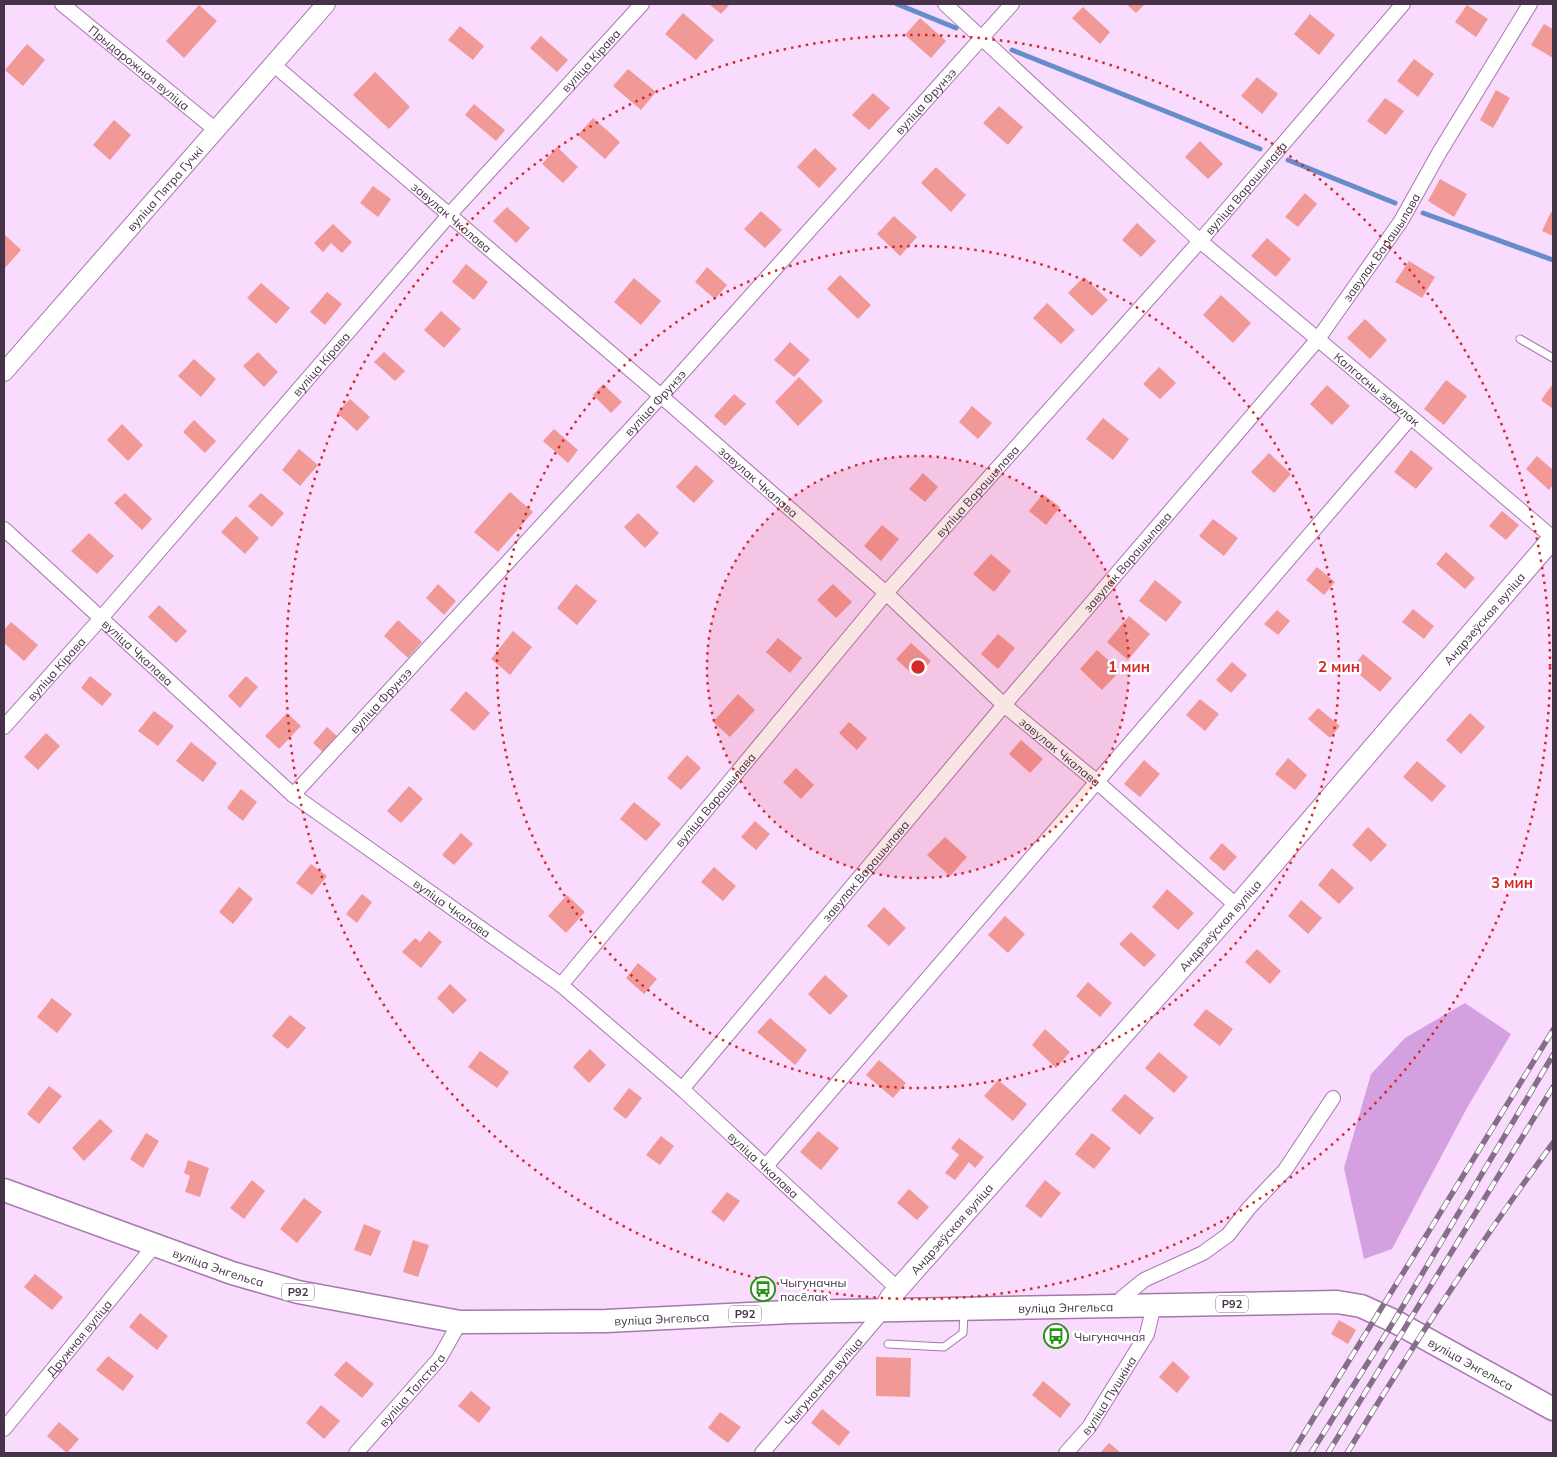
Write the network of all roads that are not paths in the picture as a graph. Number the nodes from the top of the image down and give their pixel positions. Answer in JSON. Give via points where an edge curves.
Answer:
{"nodes":[{"id":1,"x":62,"y":4,"type":"edge"},
{"id":2,"x":326,"y":4,"type":"edge"},
{"id":3,"x":642,"y":4,"type":"edge"},
{"id":4,"x":945,"y":4,"type":"edge"},
{"id":5,"x":1012,"y":4,"type":"edge"},
{"id":6,"x":1403,"y":4,"type":"edge"},
{"id":7,"x":1530,"y":4,"type":"edge"},
{"id":8,"x":982,"y":37,"type":"junction"},
{"id":9,"x":274,"y":65,"type":"junction"},
{"id":10,"x":216,"y":130,"type":"junction"},
{"id":11,"x":450,"y":214,"type":"junction"},
{"id":12,"x":1200,"y":241,"type":"junction"},
{"id":13,"x":1318,"y":339,"type":"junction"},
{"id":14,"x":1520,"y":339,"type":"dead end"},
{"id":15,"x":1553,"y":358,"type":"edge"},
{"id":16,"x":4,"y":372,"type":"edge"},
{"id":17,"x":661,"y":396,"type":"junction"},
{"id":18,"x":1411,"y":417,"type":"junction"},
{"id":19,"x":4,"y":529,"type":"edge"},
{"id":20,"x":1553,"y":538,"type":"edge"},
{"id":21,"x":886,"y":593,"type":"junction"},
{"id":22,"x":102,"y":617,"type":"junction"},
{"id":23,"x":1004,"y":705,"type":"junction"},
{"id":24,"x":4,"y":726,"type":"edge"},
{"id":25,"x":1096,"y":781,"type":"junction"},
{"id":26,"x":292,"y":795,"type":"junction"},
{"id":27,"x":1237,"y":906,"type":"junction"},
{"id":28,"x":561,"y":985,"type":"junction"},
{"id":29,"x":682,"y":1088,"type":"junction"},
{"id":30,"x":1333,"y":1098,"type":"dead end"},
{"id":31,"x":767,"y":1165,"type":"junction"},
{"id":32,"x":4,"y":1190,"type":"edge"},
{"id":33,"x":154,"y":1246,"type":"junction"},
{"id":34,"x":898,"y":1289,"type":"junction"},
{"id":35,"x":1154,"y":1305,"type":"junction"},
{"id":36,"x":1119,"y":1306,"type":"junction"},
{"id":37,"x":964,"y":1309,"type":"junction"},
{"id":38,"x":884,"y":1310,"type":"junction"},
{"id":39,"x":460,"y":1322,"type":"junction"},
{"id":40,"x":888,"y":1344,"type":"dead end"},
{"id":41,"x":1553,"y":1410,"type":"edge"},
{"id":42,"x":4,"y":1429,"type":"edge"},
{"id":43,"x":356,"y":1453,"type":"edge"},
{"id":44,"x":762,"y":1453,"type":"edge"},
{"id":45,"x":1066,"y":1453,"type":"edge"}],
"edges":[{"from":1,"to":10,"type":"street","name":"Прыдарожная вуліца"},
{"from":2,"to":9,"type":"street","name":"вуліца Пятра Гучкі"},
{"from":3,"to":11,"type":"street","name":"вуліца Кірава"},
{"from":4,"to":8,"type":"street","name":"Калгасны завулак"},
{"from":5,"to":8,"type":"street","name":"вуліца Фрунзэ"},
{"from":6,"to":12,"type":"street","name":"вуліца Варашылава"},
{"from":7,"to":13,"type":"street","name":"завулак Варашылава","via":[[1438,153],[1401,221]]},
{"from":8,"to":12,"type":"street","name":"Калгасны завулак"},
{"from":8,"to":17,"type":"street","name":"вуліца Фрунзэ"},
{"from":9,"to":10,"type":"street","name":"вуліца Пятра Гучкі"},
{"from":9,"to":11,"type":"street","name":"завулак Чкалава"},
{"from":10,"to":16,"type":"street","name":"вуліца Пятра Гучкі"},
{"from":11,"to":17,"type":"street","name":"завулак Чкалава"},
{"from":11,"to":22,"type":"street","name":"вуліца Кірава"},
{"from":12,"to":13,"type":"street","name":"Калгасны завулак"},
{"from":12,"to":21,"type":"street","name":"вуліца Варашылава"},
{"from":13,"to":18,"type":"street","name":"Калгасны завулак"},
{"from":13,"to":23,"type":"street","name":"завулак Варашылава"},
{"from":14,"to":15,"type":"lane"},
{"from":17,"to":21,"type":"street","name":"завулак Чкалава"},
{"from":17,"to":26,"type":"street","name":"вуліца Фрунзэ"},
{"from":18,"to":20,"type":"street","name":"Калгасны завулак"},
{"from":18,"to":25,"type":"street"},
{"from":19,"to":22,"type":"street","name":"вуліца Чкалава"},
{"from":20,"to":27,"type":"main road","name":"Андрэеўская вуліца"},
{"from":21,"to":23,"type":"street","name":"завулак Чкалава"},
{"from":21,"to":28,"type":"street","name":"вуліца Варашылава"},
{"from":22,"to":24,"type":"street","name":"вуліца Кірава"},
{"from":22,"to":26,"type":"street","name":"вуліца Чкалава"},
{"from":23,"to":25,"type":"street","name":"завулак Чкалава"},
{"from":23,"to":29,"type":"street","name":"завулак Варашылава"},
{"from":25,"to":27,"type":"street","name":"завулак Чкалава"},
{"from":25,"to":31,"type":"street"},
{"from":26,"to":28,"type":"street","name":"вуліца Чкалава"},
{"from":27,"to":34,"type":"main road","name":"Андрэеўская вуліца"},
{"from":28,"to":29,"type":"street","name":"вуліца Чкалава"},
{"from":29,"to":31,"type":"street","name":"вуліца Чкалава"},
{"from":30,"to":36,"type":"street","via":[[1285,1170],[1228,1236],[1203,1253],[1144,1280],[1122,1298]]},
{"from":31,"to":34,"type":"street","name":"вуліца Чкалава"},
{"from":32,"to":33,"type":"main road","name":"вуліца Энгельса","number":"Р92"},
{"from":33,"to":39,"type":"main road","name":"вуліца Энгельса","number":"Р92","via":[[232,1274],[298,1292]]},
{"from":33,"to":42,"type":"street","name":"Дружная вуліца"},
{"from":34,"to":38,"type":"main road","name":"Андрэеўская вуліца"},
{"from":35,"to":36,"type":"main road","name":"вуліца Энгельса","number":"Р92"},
{"from":35,"to":41,"type":"main road","name":"вуліца Энгельса","number":"Р92","via":[[1337,1302],[1361,1306],[1394,1321]]},
{"from":35,"to":45,"type":"street","name":"вуліца Пушкіна","via":[[1147,1334],[1089,1427]]},
{"from":36,"to":37,"type":"main road","name":"вуліца Энгельса","number":"Р92"},
{"from":37,"to":38,"type":"main road","name":"вуліца Энгельса","number":"Р92"},
{"from":37,"to":40,"type":"lane","via":[[963,1333],[944,1347]]},
{"from":38,"to":39,"type":"main road","name":"вуліца Энгельса","number":"Р92","via":[[606,1321]]},
{"from":38,"to":44,"type":"street","name":"Чыгуначная вуліца"},
{"from":39,"to":43,"type":"street","name":"вуліца Талстога","via":[[439,1359]]}]}
